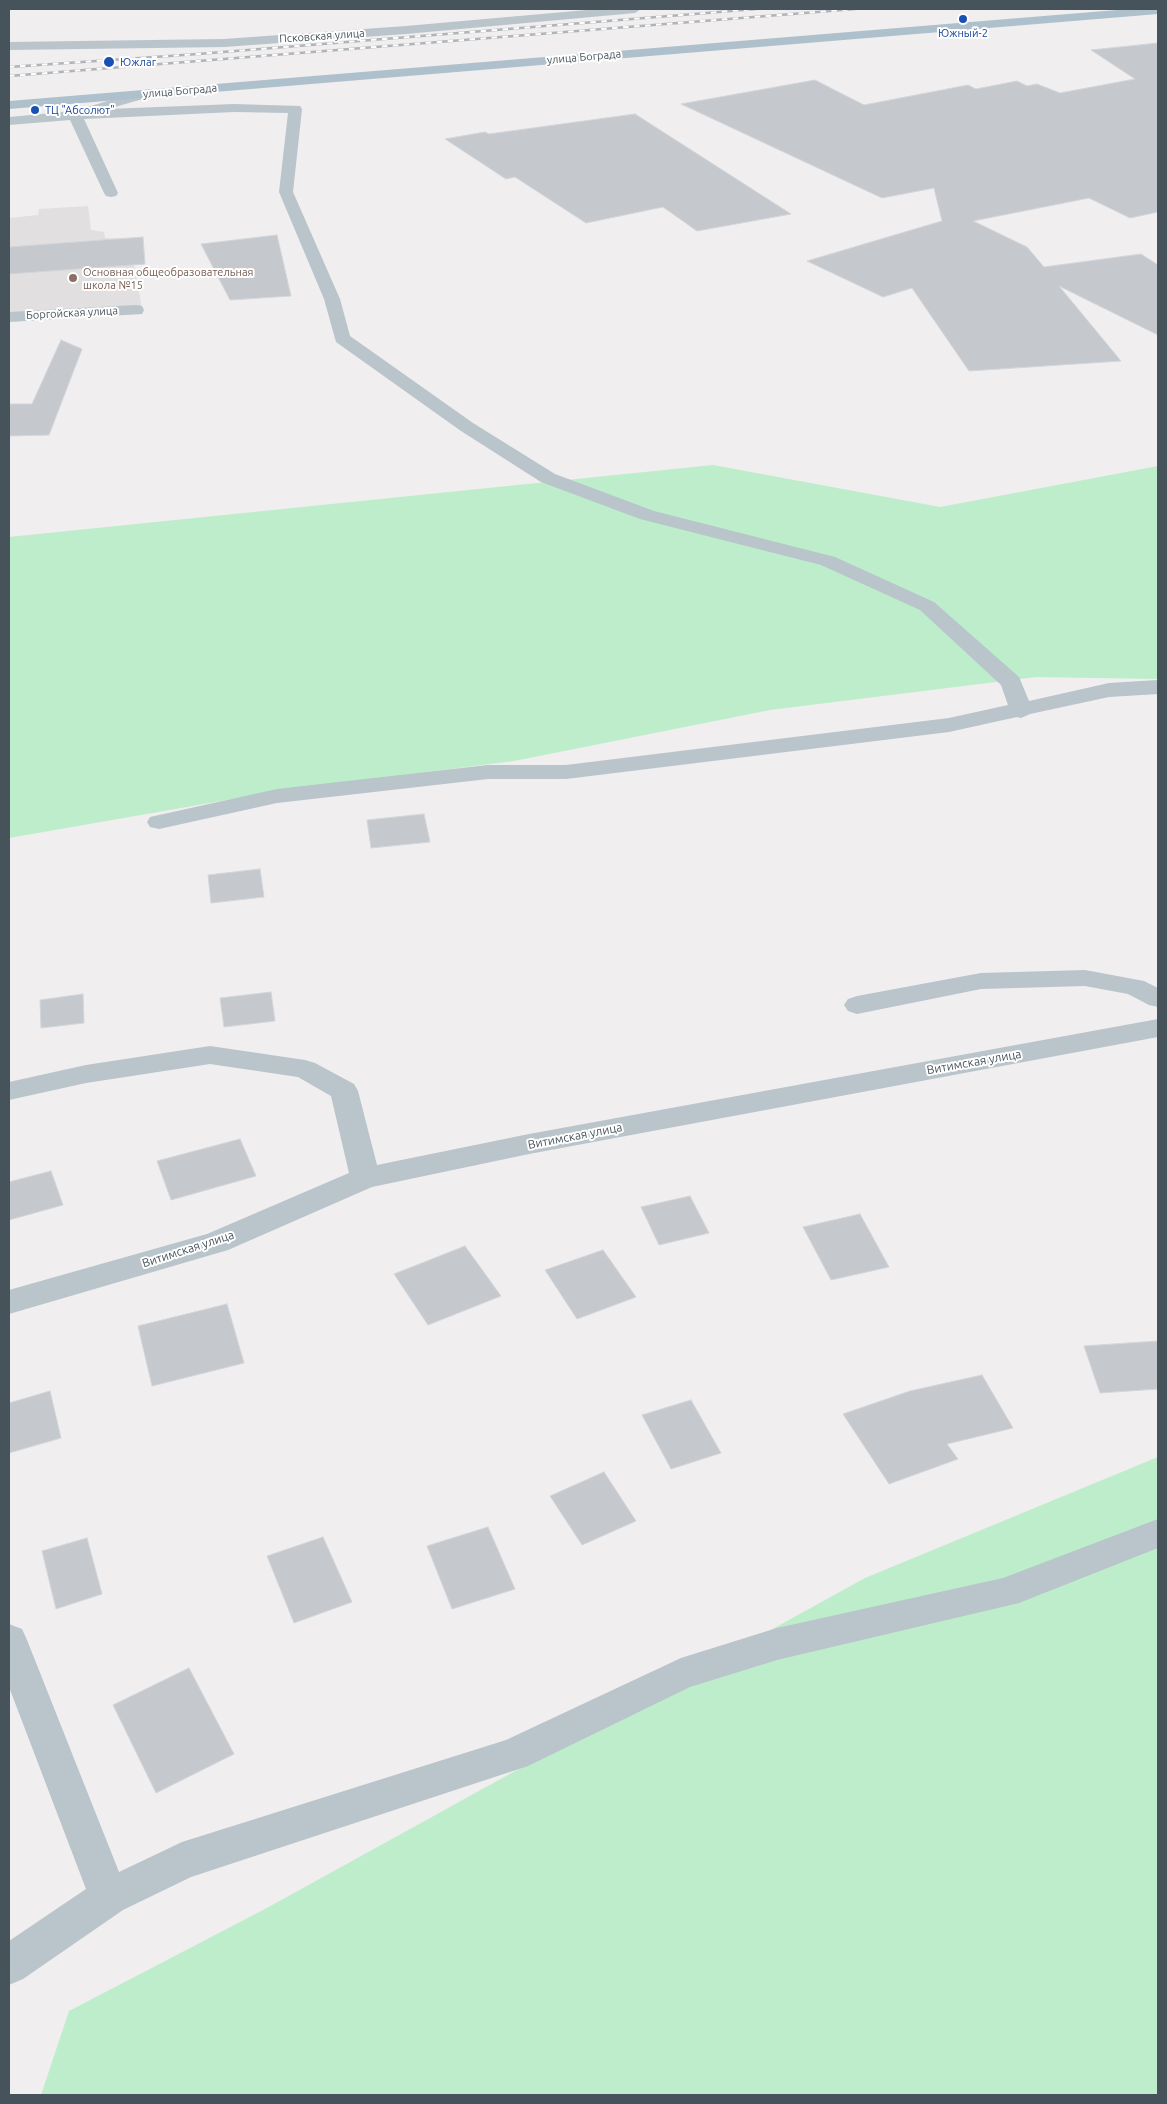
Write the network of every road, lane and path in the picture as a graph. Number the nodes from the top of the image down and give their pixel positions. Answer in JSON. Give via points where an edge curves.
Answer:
{"nodes":[{"id":1,"x":635,"y":9,"type":"edge"},
{"id":2,"x":1158,"y":10,"type":"edge"},
{"id":3,"x":1125,"y":11,"type":"edge"},
{"id":4,"x":9,"y":46,"type":"edge"},
{"id":5,"x":148,"y":93,"type":"junction"},
{"id":6,"x":9,"y":104,"type":"edge"},
{"id":7,"x":74,"y":116,"type":"junction"},
{"id":8,"x":9,"y":121,"type":"edge"},
{"id":9,"x":111,"y":193,"type":"dead end"},
{"id":10,"x":136,"y":310,"type":"dead end"},
{"id":11,"x":9,"y":317,"type":"edge"},
{"id":12,"x":1158,"y":687,"type":"edge"},
{"id":13,"x":1021,"y":711,"type":"junction"},
{"id":14,"x":159,"y":822,"type":"dead end"},
{"id":15,"x":1158,"y":999,"type":"edge"},
{"id":16,"x":857,"y":1005,"type":"dead end"},
{"id":17,"x":1158,"y":1028,"type":"edge"},
{"id":18,"x":9,"y":1091,"type":"edge"},
{"id":19,"x":365,"y":1178,"type":"junction"},
{"id":20,"x":9,"y":1302,"type":"edge"},
{"id":21,"x":1158,"y":1533,"type":"edge"},
{"id":22,"x":9,"y":1640,"type":"edge"},
{"id":23,"x":109,"y":1897,"type":"junction"},
{"id":24,"x":9,"y":1965,"type":"edge"}],
"edges":[{"from":1,"to":4,"type":"street","name":"Псковская улица","via":[[224,43]]},
{"from":2,"to":3,"type":"main road","name":"улица Бограда"},
{"from":3,"to":5,"type":"main road","name":"улица Бограда"},
{"from":5,"to":6,"type":"main road","name":"улица Бограда"},
{"from":5,"to":7,"type":"street"},
{"from":7,"to":8,"type":"street"},
{"from":7,"to":9,"type":"street"},
{"from":7,"to":13,"type":"street","via":[[234,108],[295,109],[286,192],[332,299],[342,338],[467,427],[548,478],[647,515],[828,560],[927,606],[1011,682]]},
{"from":10,"to":11,"type":"street","name":"Боргойская улица"},
{"from":12,"to":13,"type":"street","via":[[1109,690]]},
{"from":13,"to":14,"type":"street","via":[[949,725],[576,771],[488,772],[277,796]]},
{"from":15,"to":16,"type":"street","via":[[1135,987],[1085,978],[981,981]]},
{"from":17,"to":19,"type":"street","name":"Витимская улица","via":[[539,1142]]},
{"from":18,"to":19,"type":"street","via":[[86,1074],[210,1055],[305,1069],[344,1091]]},
{"from":19,"to":20,"type":"street","name":"Витимская улица","via":[[217,1242]]},
{"from":21,"to":23,"type":"street","via":[[1006,1592],[777,1644],[681,1674],[514,1754],[182,1861]]},
{"from":22,"to":23,"type":"street"},
{"from":23,"to":24,"type":"street"}]}
